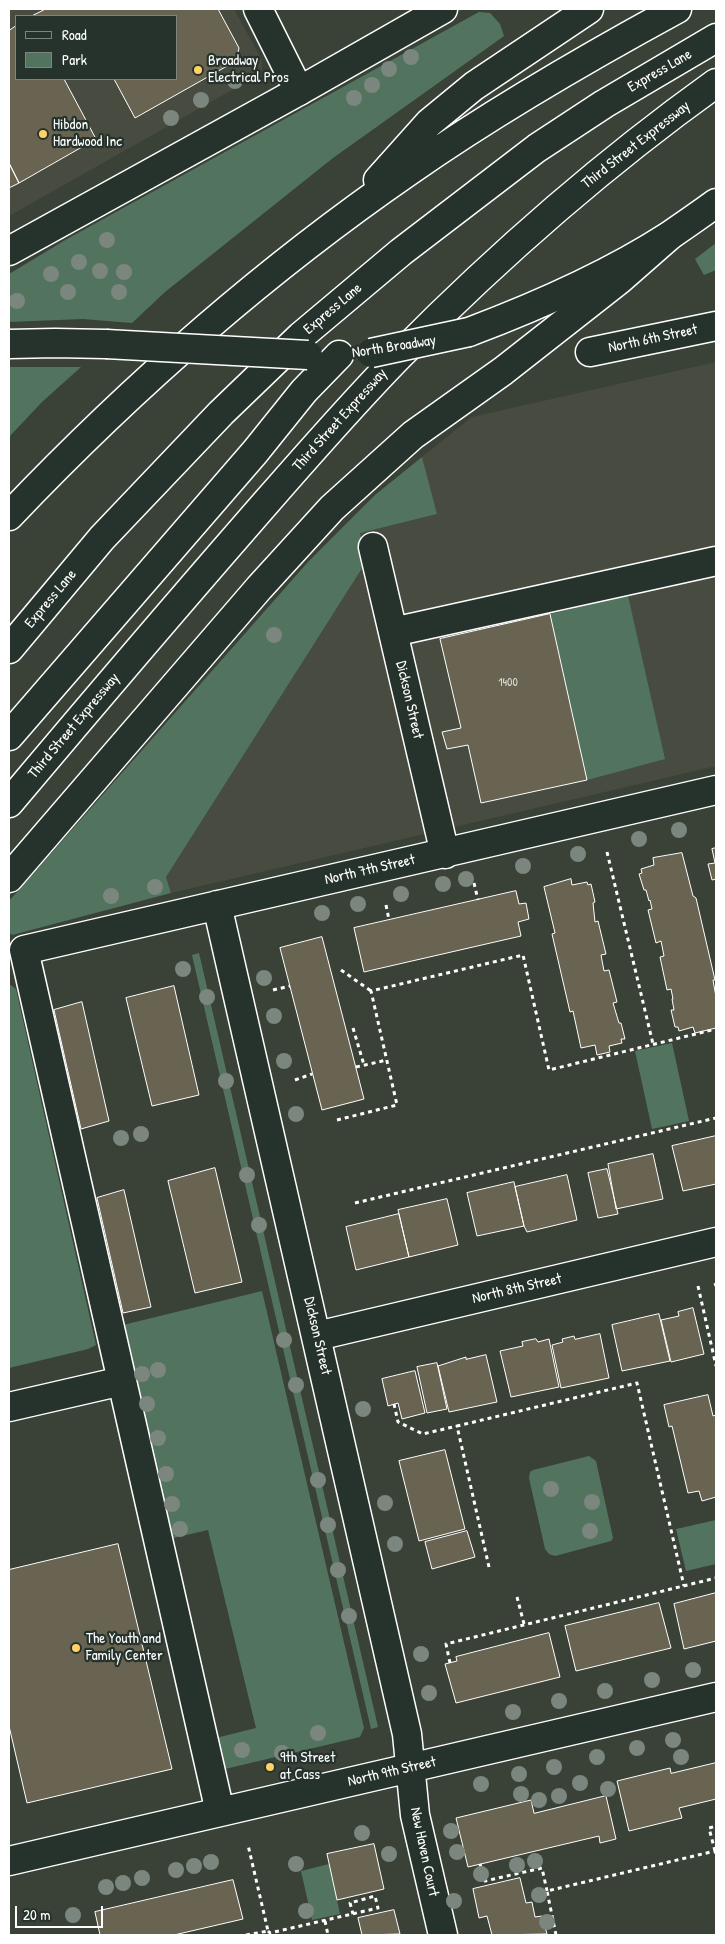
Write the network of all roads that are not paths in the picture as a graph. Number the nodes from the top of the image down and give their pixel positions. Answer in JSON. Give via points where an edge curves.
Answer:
{"nodes":[{"id":1,"x":258,"y":9,"type":"edge"},
{"id":2,"x":443,"y":9,"type":"edge"},
{"id":3,"x":589,"y":9,"type":"edge"},
{"id":4,"x":677,"y":9,"type":"edge"},
{"id":5,"x":716,"y":38,"type":"edge"},
{"id":6,"x":716,"y":83,"type":"edge"},
{"id":7,"x":299,"y":91,"type":"junction"},
{"id":8,"x":716,"y":203,"type":"edge"},
{"id":9,"x":355,"y":209,"type":"junction"},
{"id":10,"x":668,"y":237,"type":"junction"},
{"id":11,"x":9,"y":251,"type":"edge"},
{"id":12,"x":716,"y":326,"type":"edge"},
{"id":13,"x":9,"y":344,"type":"edge"},
{"id":14,"x":590,"y":352,"type":"dead end"},
{"id":15,"x":339,"y":355,"type":"junction"},
{"id":16,"x":9,"y":516,"type":"edge"},
{"id":17,"x":373,"y":547,"type":"dead end"},
{"id":18,"x":716,"y":561,"type":"edge"},
{"id":19,"x":393,"y":632,"type":"junction"},
{"id":20,"x":9,"y":649,"type":"edge"},
{"id":21,"x":9,"y":736,"type":"edge"},
{"id":22,"x":716,"y":790,"type":"edge"},
{"id":23,"x":9,"y":803,"type":"edge"},
{"id":24,"x":445,"y":854,"type":"junction"},
{"id":25,"x":9,"y":878,"type":"edge"},
{"id":26,"x":217,"y":905,"type":"junction"},
{"id":27,"x":716,"y":1242,"type":"edge"},
{"id":28,"x":317,"y":1336,"type":"junction"},
{"id":29,"x":122,"y":1381,"type":"junction"},
{"id":30,"x":9,"y":1408,"type":"edge"},
{"id":31,"x":716,"y":1697,"type":"edge"},
{"id":32,"x":410,"y":1767,"type":"junction"},
{"id":33,"x":220,"y":1812,"type":"junction"},
{"id":34,"x":9,"y":1861,"type":"edge"},
{"id":35,"x":443,"y":1935,"type":"edge"}],
"edges":[{"from":1,"to":7,"type":"main road"},
{"from":2,"to":7,"type":"main road"},
{"from":3,"to":9,"type":"main road","via":[[497,70],[429,122]]},
{"from":4,"to":9,"type":"main road","via":[[472,128]]},
{"from":5,"to":20,"type":"main road","name":"Express Lane","via":[[536,148],[401,252],[302,336],[221,413],[102,538]]},
{"from":6,"to":23,"type":"main road","name":"Third Street Expressway","via":[[602,170],[454,301],[399,356],[178,603]]},
{"from":7,"to":11,"type":"main road"},
{"from":8,"to":10,"type":"main road","name":"North Broadway"},
{"from":9,"to":16,"type":"main road","via":[[250,292],[129,396]]},
{"from":10,"to":15,"type":"main road","name":"North Broadway","bridge":true,"via":[[561,294],[470,332],[371,353]]},
{"from":10,"to":25,"type":"main road","via":[[518,359],[413,435],[332,508]]},
{"from":12,"to":14,"type":"main road","name":"North 6th Street"},
{"from":13,"to":15,"type":"main road","name":"North Broadway","bridge":true,"via":[[106,344]]},
{"from":15,"to":21,"type":"main road","via":[[304,391]]},
{"from":17,"to":19,"type":"main road","name":"Dickson Street"},
{"from":18,"to":19,"type":"main road"},
{"from":19,"to":24,"type":"main road","name":"Dickson Street"},
{"from":22,"to":24,"type":"main road","name":"North 7th Street"},
{"from":24,"to":26,"type":"main road","name":"North 7th Street"},
{"from":26,"to":28,"type":"main road","name":"Dickson Street"},
{"from":26,"to":29,"type":"main road","name":"North 7th Street","via":[[24,950]]},
{"from":27,"to":28,"type":"main road","name":"North 8th Street"},
{"from":28,"to":32,"type":"main road","name":"Dickson Street","via":[[407,1734]]},
{"from":29,"to":30,"type":"main road"},
{"from":29,"to":33,"type":"main road"},
{"from":31,"to":32,"type":"main road","name":"North 9th Street"},
{"from":32,"to":33,"type":"main road","name":"North 9th Street"},
{"from":32,"to":35,"type":"main road","name":"New Haven Court","via":[[415,1815]]},
{"from":33,"to":34,"type":"main road","name":"North 9th Street"}]}
